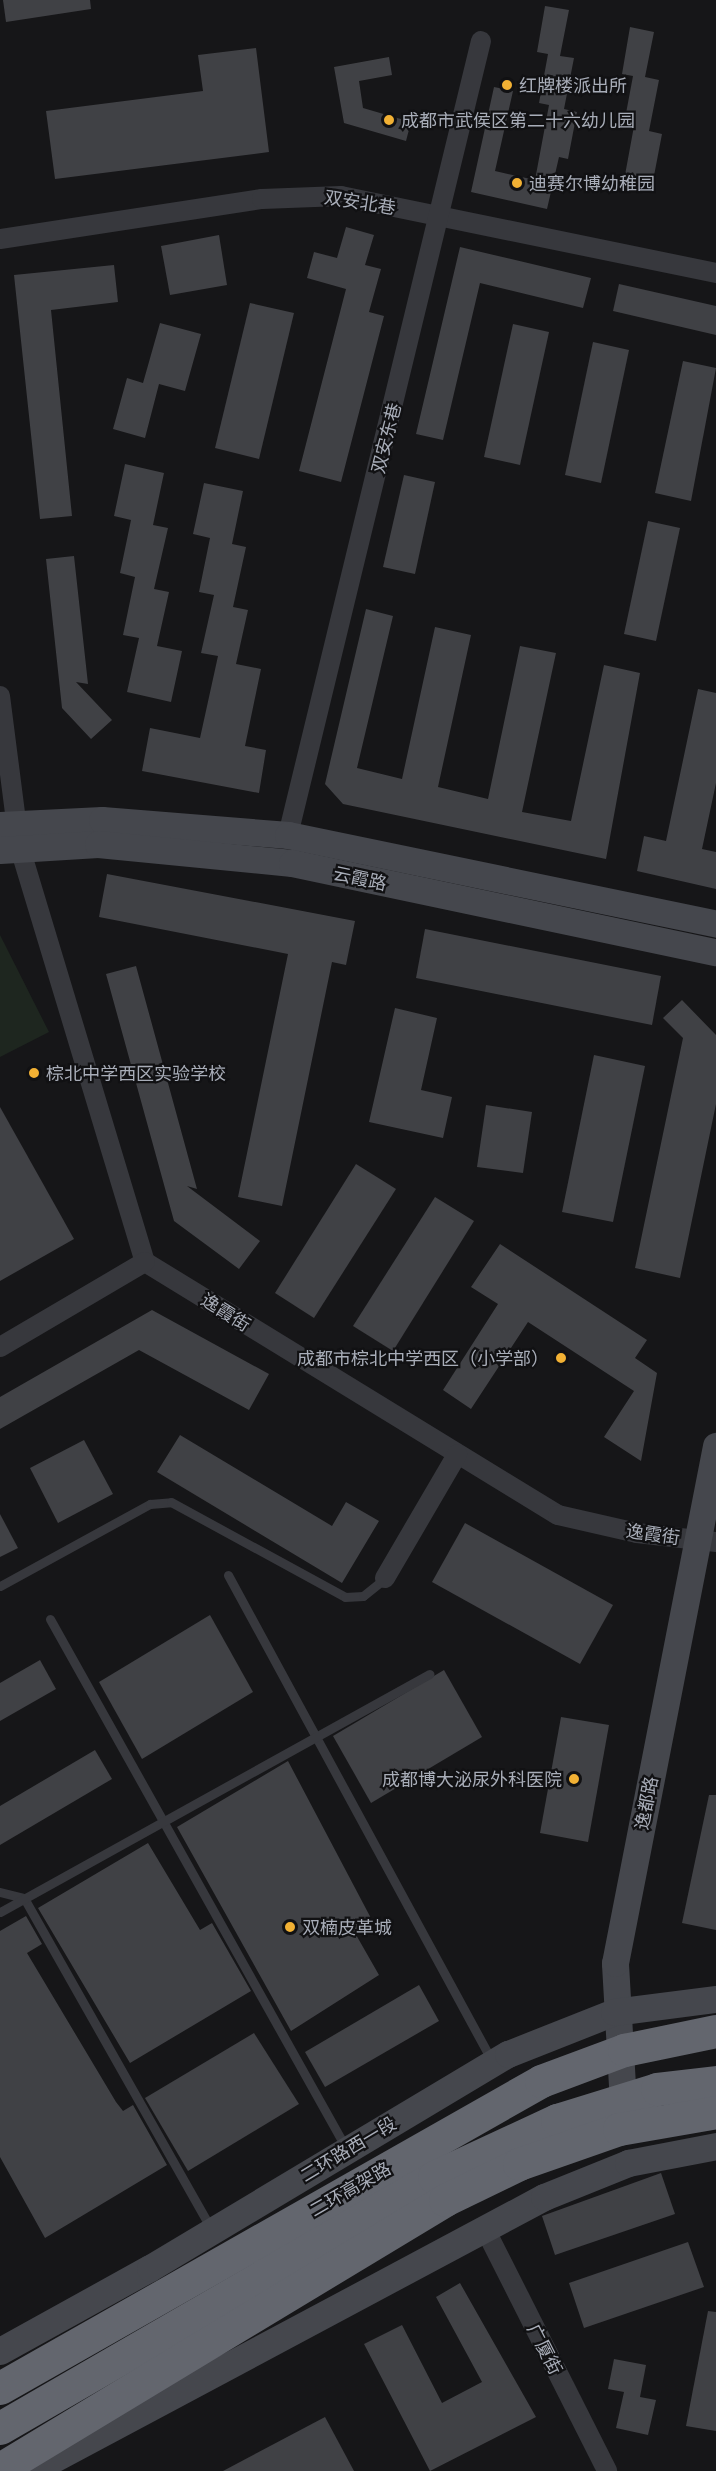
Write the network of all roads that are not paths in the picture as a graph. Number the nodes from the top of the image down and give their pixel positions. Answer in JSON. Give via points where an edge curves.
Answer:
{"nodes":[{"id":1,"x":481,"y":41,"type":"dead end"},
{"id":2,"x":441,"y":217,"type":"junction"},
{"id":3,"x":0,"y":238,"type":"edge"},
{"id":4,"x":716,"y":273,"type":"edge"},
{"id":5,"x":0,"y":696,"type":"edge"},
{"id":6,"x":9,"y":835,"type":"edge"},
{"id":7,"x":288,"y":835,"type":"junction"},
{"id":8,"x":716,"y":924,"type":"edge"},
{"id":9,"x":716,"y":952,"type":"edge"},
{"id":10,"x":145,"y":1262,"type":"junction"},
{"id":11,"x":0,"y":1347,"type":"edge"},
{"id":12,"x":716,"y":1446,"type":"edge"},
{"id":13,"x":457,"y":1455,"type":"junction"},
{"id":14,"x":706,"y":1541,"type":"edge"},
{"id":15,"x":228,"y":1575,"type":"dead end"},
{"id":16,"x":385,"y":1578,"type":"joint"},
{"id":17,"x":0,"y":1586,"type":"edge"},
{"id":18,"x":50,"y":1619,"type":"dead end"},
{"id":19,"x":429,"y":1674,"type":"dead end"},
{"id":20,"x":316,"y":1738,"type":"junction"},
{"id":21,"x":165,"y":1824,"type":"junction"},
{"id":22,"x":0,"y":1892,"type":"edge"},
{"id":23,"x":24,"y":1898,"type":"junction"},
{"id":24,"x":0,"y":1912,"type":"edge"},
{"id":25,"x":716,"y":1999,"type":"edge"},
{"id":26,"x":614,"y":2012,"type":"junction"},
{"id":27,"x":716,"y":2031,"type":"edge"},
{"id":28,"x":493,"y":2063,"type":"junction"},
{"id":29,"x":716,"y":2082,"type":"edge"},
{"id":30,"x":716,"y":2112,"type":"edge"},
{"id":31,"x":716,"y":2146,"type":"edge"},
{"id":32,"x":347,"y":2150,"type":"junction"},
{"id":33,"x":628,"y":2163,"type":"junction"},
{"id":34,"x":484,"y":2228,"type":"junction"},
{"id":35,"x":213,"y":2231,"type":"junction"},
{"id":36,"x":0,"y":2351,"type":"edge"},
{"id":37,"x":0,"y":2388,"type":"edge"},
{"id":38,"x":0,"y":2428,"type":"edge"},
{"id":39,"x":0,"y":2469,"type":"edge"},
{"id":40,"x":31,"y":2471,"type":"edge"},
{"id":41,"x":607,"y":2471,"type":"edge"}],
"edges":[{"from":1,"to":2,"type":"street","name":"双安东巷"},
{"from":2,"to":3,"type":"street","name":"双安北巷","via":[[341,196],[308,195]]},
{"from":2,"to":4,"type":"street","name":"双安北巷"},
{"from":2,"to":7,"type":"street","name":"双安东巷"},
{"from":5,"to":6,"type":"street"},
{"from":6,"to":7,"type":"street","via":[[102,820]]},
{"from":6,"to":9,"type":"street","name":"云霞路","via":[[292,863]]},
{"from":6,"to":10,"type":"street"},
{"from":7,"to":8,"type":"street"},
{"from":10,"to":11,"type":"street"},
{"from":10,"to":13,"type":"street","name":"逸霞街"},
{"from":12,"to":14,"type":"street","name":"逸都路"},
{"from":13,"to":14,"type":"street","name":"逸霞街","via":[[558,1515],[637,1533]]},
{"from":13,"to":16,"type":"street"},
{"from":14,"to":26,"type":"street","name":"逸都路","via":[[615,1963]]},
{"from":15,"to":20,"type":"lane"},
{"from":16,"to":17,"type":"lane","via":[[363,1596],[345,1597],[171,1502],[150,1504]]},
{"from":18,"to":21,"type":"lane"},
{"from":19,"to":20,"type":"lane"},
{"from":20,"to":21,"type":"lane"},
{"from":20,"to":28,"type":"lane"},
{"from":21,"to":23,"type":"lane"},
{"from":21,"to":32,"type":"lane"},
{"from":22,"to":23,"type":"lane"},
{"from":23,"to":24,"type":"lane"},
{"from":23,"to":35,"type":"lane"},
{"from":25,"to":26,"type":"street","name":"二环路西一段"},
{"from":26,"to":28,"type":"street","name":"二环路西一段"},
{"from":26,"to":33,"type":"street","name":"逸都路"},
{"from":27,"to":37,"type":"highway","name":"二环高架路","bridge":true,"via":[[624,2050],[541,2081]]},
{"from":28,"to":32,"type":"street","name":"二环路西一段"},
{"from":29,"to":38,"type":"highway","name":"二环高架路","bridge":true,"via":[[657,2089],[557,2120],[434,2177]]},
{"from":30,"to":39,"type":"highway","bridge":true,"via":[[619,2129],[519,2164],[445,2200]]},
{"from":31,"to":33,"type":"street"},
{"from":32,"to":35,"type":"street","name":"二环路西一段"},
{"from":33,"to":34,"type":"street"},
{"from":34,"to":40,"type":"street"},
{"from":34,"to":41,"type":"street","name":"广厦街"},
{"from":35,"to":36,"type":"street","name":"二环路西一段"}]}
